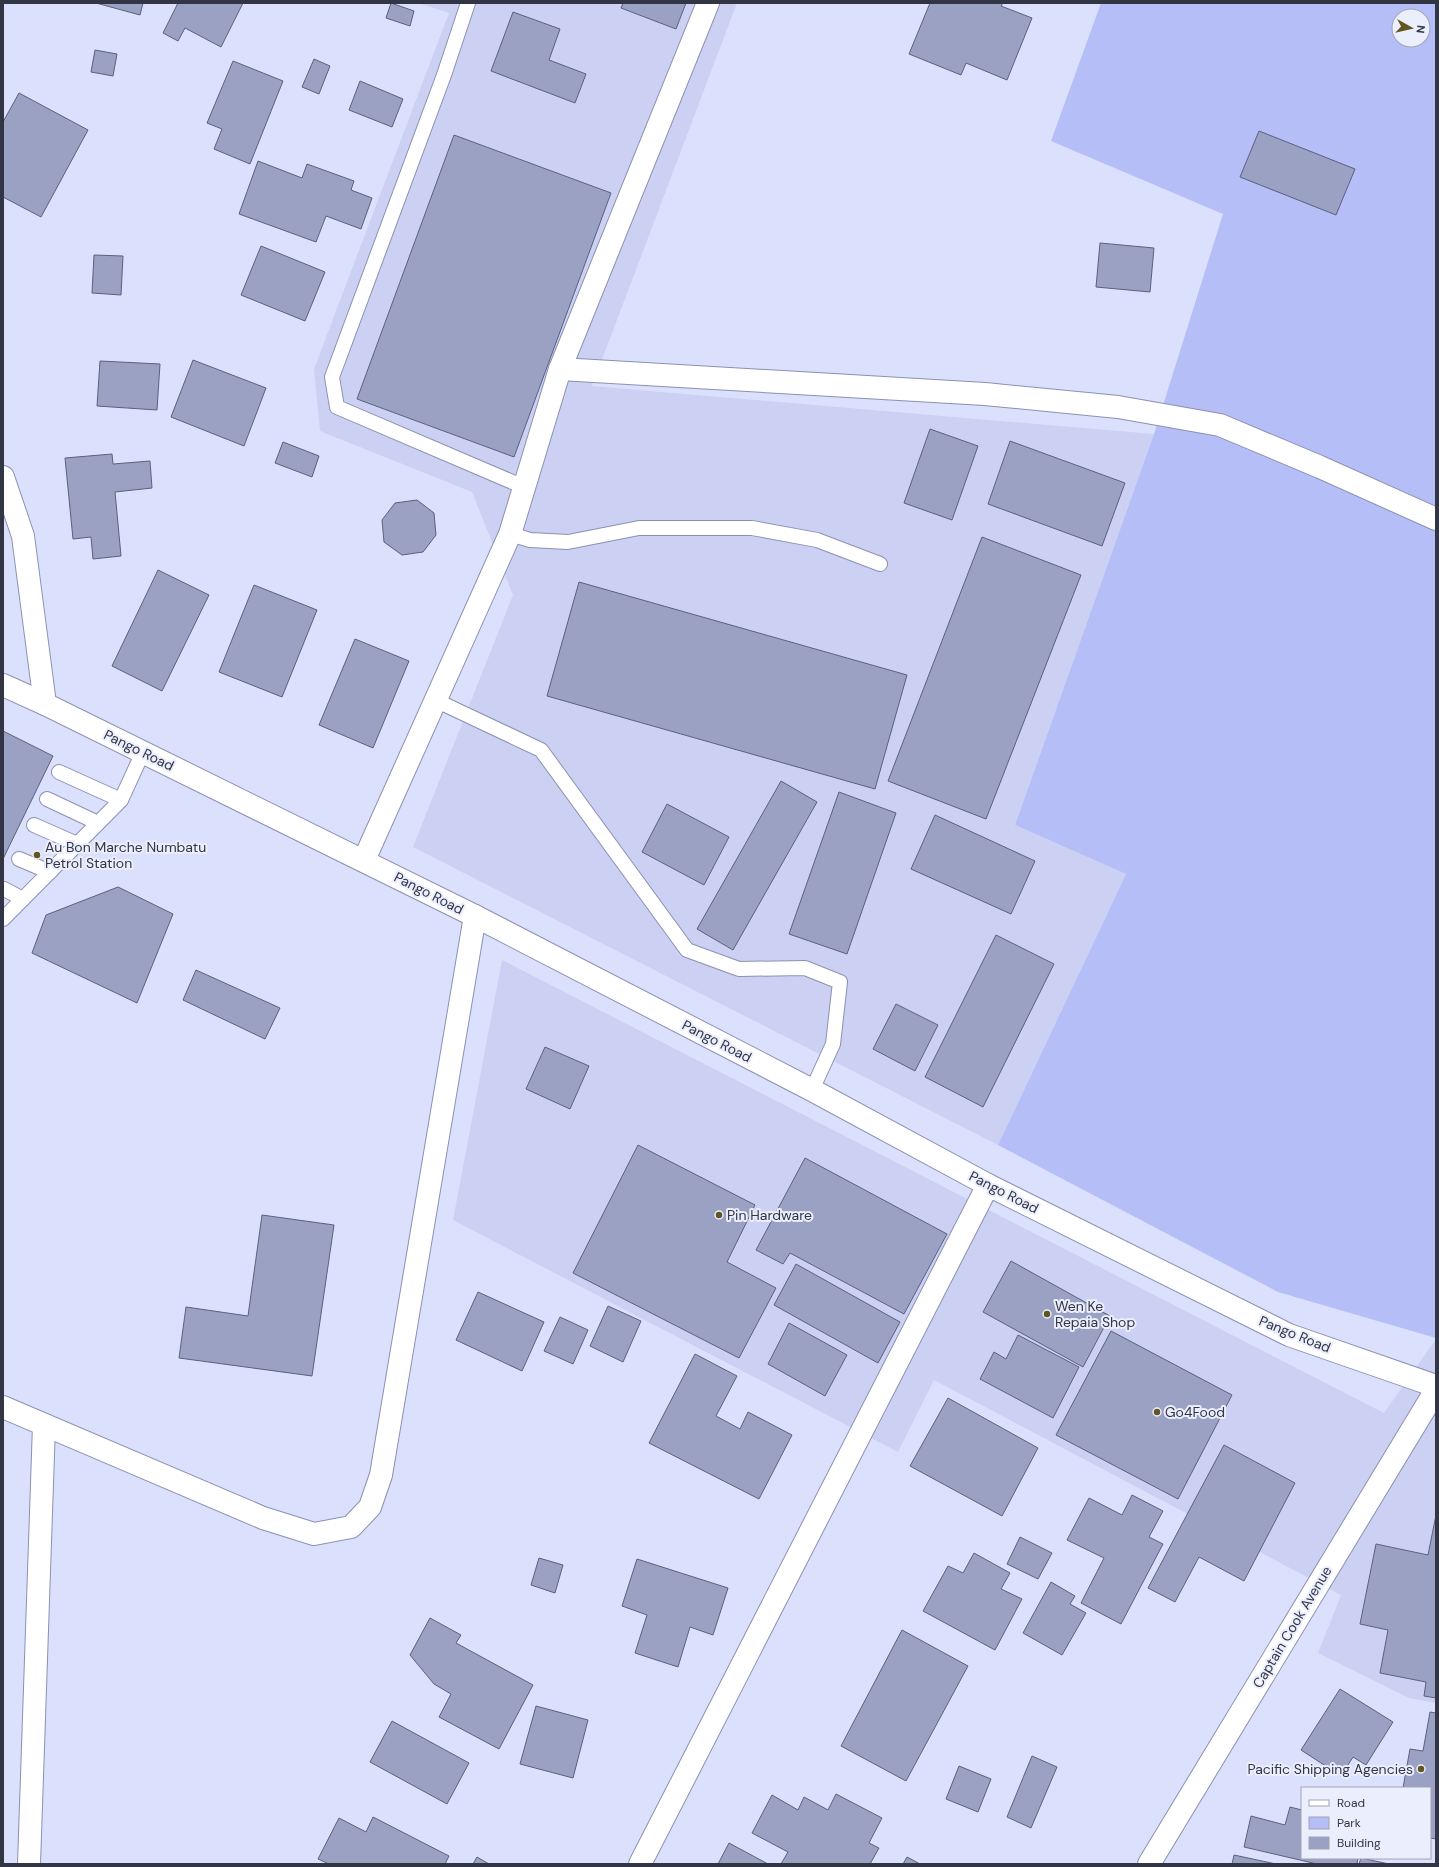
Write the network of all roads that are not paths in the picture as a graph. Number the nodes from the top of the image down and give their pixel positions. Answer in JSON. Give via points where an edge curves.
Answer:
{"nodes":[{"id":1,"x":468,"y":3,"type":"edge"},
{"id":2,"x":708,"y":3,"type":"edge"},
{"id":3,"x":560,"y":370,"type":"junction"},
{"id":4,"x":3,"y":477,"type":"edge"},
{"id":5,"x":524,"y":487,"type":"junction"},
{"id":6,"x":1436,"y":519,"type":"edge"},
{"id":7,"x":510,"y":534,"type":"junction"},
{"id":8,"x":880,"y":564,"type":"dead end"},
{"id":9,"x":3,"y":685,"type":"edge"},
{"id":10,"x":435,"y":700,"type":"junction"},
{"id":11,"x":45,"y":704,"type":"junction"},
{"id":12,"x":143,"y":752,"type":"junction"},
{"id":13,"x":59,"y":772,"type":"dead end"},
{"id":14,"x":47,"y":799,"type":"dead end"},
{"id":15,"x":121,"y":800,"type":"junction"},
{"id":16,"x":98,"y":824,"type":"junction"},
{"id":17,"x":34,"y":825,"type":"dead end"},
{"id":18,"x":77,"y":844,"type":"junction"},
{"id":19,"x":19,"y":858,"type":"dead end"},
{"id":20,"x":364,"y":860,"type":"junction"},
{"id":21,"x":50,"y":872,"type":"junction"},
{"id":22,"x":4,"y":890,"type":"edge"},
{"id":23,"x":23,"y":899,"type":"junction"},
{"id":24,"x":475,"y":916,"type":"junction"},
{"id":25,"x":3,"y":919,"type":"edge"},
{"id":26,"x":812,"y":1090,"type":"junction"},
{"id":27,"x":988,"y":1185,"type":"junction"},
{"id":28,"x":1436,"y":1386,"type":"edge"},
{"id":29,"x":1436,"y":1390,"type":"edge"},
{"id":30,"x":3,"y":1407,"type":"edge"},
{"id":31,"x":44,"y":1426,"type":"junction"},
{"id":32,"x":29,"y":1864,"type":"edge"},
{"id":33,"x":640,"y":1864,"type":"edge"},
{"id":34,"x":1149,"y":1864,"type":"edge"}],
"edges":[{"from":1,"to":5,"type":"lane","via":[[444,75],[332,377],[337,407]]},
{"from":2,"to":3,"type":"street"},
{"from":3,"to":5,"type":"street"},
{"from":3,"to":6,"type":"street","via":[[985,394],[1118,407],[1220,425]]},
{"from":4,"to":11,"type":"street","via":[[23,536]]},
{"from":5,"to":7,"type":"street"},
{"from":7,"to":8,"type":"lane","via":[[530,540],[568,542],[639,528],[752,528],[817,540]]},
{"from":7,"to":10,"type":"street"},
{"from":9,"to":11,"type":"street","name":"Pango Road"},
{"from":10,"to":20,"type":"street"},
{"from":10,"to":26,"type":"lane","via":[[542,750],[687,950],[739,969],[805,968],[840,982],[833,1044]]},
{"from":11,"to":12,"type":"street","name":"Pango Road"},
{"from":12,"to":15,"type":"lane"},
{"from":12,"to":20,"type":"street","name":"Pango Road"},
{"from":13,"to":15,"type":"lane"},
{"from":14,"to":16,"type":"lane"},
{"from":15,"to":16,"type":"lane"},
{"from":16,"to":18,"type":"lane"},
{"from":17,"to":18,"type":"lane"},
{"from":18,"to":21,"type":"lane"},
{"from":19,"to":21,"type":"lane"},
{"from":20,"to":24,"type":"street","name":"Pango Road"},
{"from":21,"to":23,"type":"lane"},
{"from":22,"to":23,"type":"lane"},
{"from":23,"to":25,"type":"lane"},
{"from":24,"to":26,"type":"street","name":"Pango Road"},
{"from":24,"to":31,"type":"street","via":[[381,1475],[370,1507],[351,1527],[314,1534],[263,1518]]},
{"from":26,"to":27,"type":"street","name":"Pango Road"},
{"from":27,"to":28,"type":"street","name":"Pango Road","via":[[1289,1335]]},
{"from":27,"to":33,"type":"street"},
{"from":29,"to":34,"type":"street","name":"Captain Cook Avenue"},
{"from":30,"to":31,"type":"street"},
{"from":31,"to":32,"type":"street"}]}
